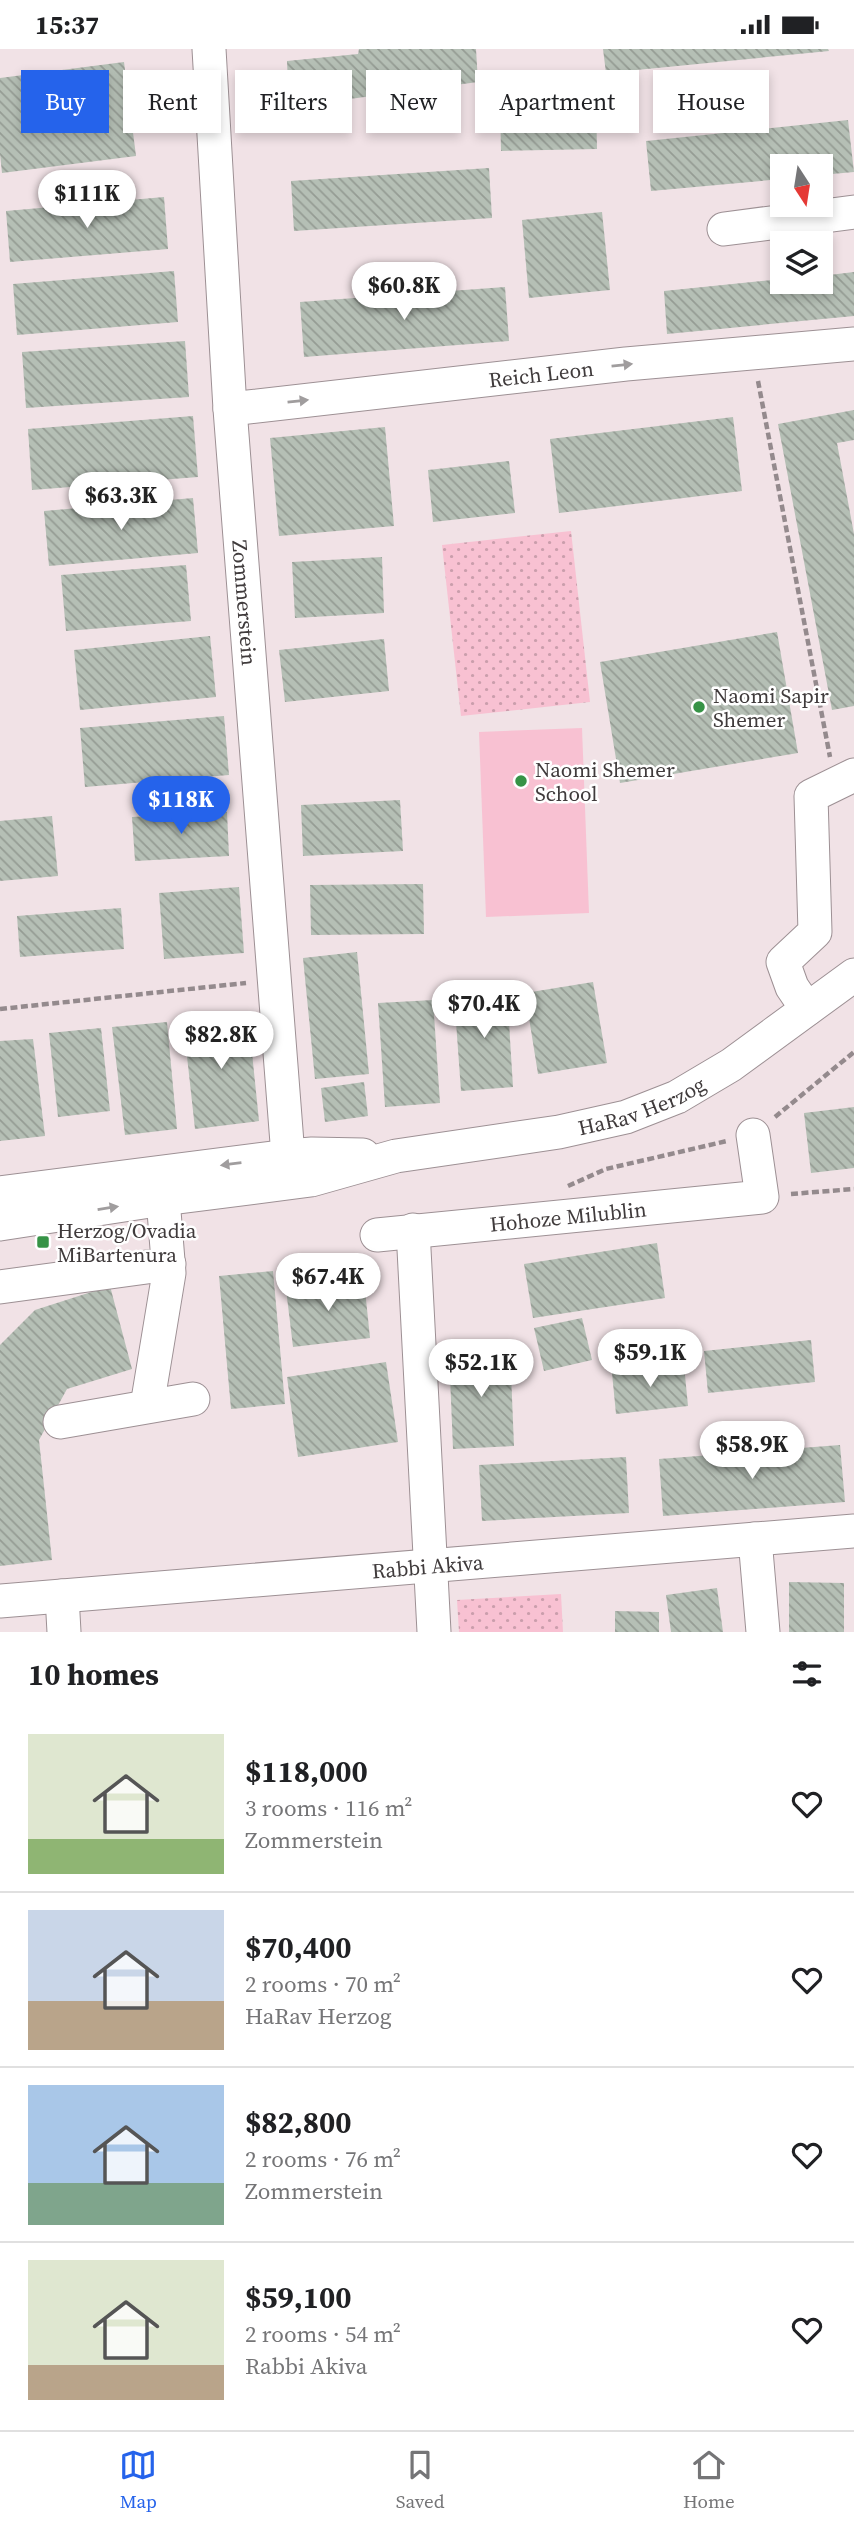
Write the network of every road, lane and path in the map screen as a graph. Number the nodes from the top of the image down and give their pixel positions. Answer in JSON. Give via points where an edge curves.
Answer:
{"nodes":[{"id":1,"x":209,"y":49,"type":"edge"},
{"id":2,"x":854,"y":212,"type":"edge"},
{"id":3,"x":724,"y":229,"type":"dead end"},
{"id":4,"x":854,"y":344,"type":"edge"},
{"id":5,"x":753,"y":353,"type":"junction"},
{"id":6,"x":230,"y":409,"type":"junction"},
{"id":7,"x":845,"y":780,"type":"edge"},
{"id":8,"x":854,"y":975,"type":"edge"},
{"id":9,"x":275,"y":980,"type":"junction"},
{"id":10,"x":0,"y":1009,"type":"edge"},
{"id":11,"x":807,"y":1009,"type":"junction"},
{"id":12,"x":854,"y":1052,"type":"edge"},
{"id":13,"x":753,"y":1135,"type":"junction"},
{"id":14,"x":288,"y":1156,"type":"junction"},
{"id":15,"x":397,"y":1156,"type":"junction"},
{"id":16,"x":854,"y":1189,"type":"edge"},
{"id":17,"x":555,"y":1191,"type":"dead end"},
{"id":18,"x":0,"y":1193,"type":"edge"},
{"id":19,"x":762,"y":1197,"type":"junction"},
{"id":20,"x":163,"y":1199,"type":"junction"},
{"id":21,"x":0,"y":1224,"type":"edge"},
{"id":22,"x":413,"y":1230,"type":"junction"},
{"id":23,"x":377,"y":1235,"type":"dead end"},
{"id":24,"x":169,"y":1264,"type":"junction"},
{"id":25,"x":0,"y":1287,"type":"edge"},
{"id":26,"x":193,"y":1399,"type":"dead end"},
{"id":27,"x":147,"y":1406,"type":"junction"},
{"id":28,"x":60,"y":1422,"type":"dead end"},
{"id":29,"x":854,"y":1531,"type":"edge"},
{"id":30,"x":755,"y":1539,"type":"junction"},
{"id":31,"x":432,"y":1566,"type":"junction"},
{"id":32,"x":62,"y":1596,"type":"junction"},
{"id":33,"x":0,"y":1601,"type":"edge"},
{"id":34,"x":64,"y":1632,"type":"edge"},
{"id":35,"x":434,"y":1632,"type":"edge"},
{"id":36,"x":764,"y":1632,"type":"edge"}],
"edges":[{"from":1,"to":6,"type":"street","name":"Zommerstein"},
{"from":2,"to":3,"type":"street"},
{"from":4,"to":5,"type":"street","name":"Reich Leon"},
{"from":6,"to":5,"type":"street","name":"Reich Leon","one_way":true},
{"from":5,"to":7,"type":"path"},
{"from":6,"to":9,"type":"street","name":"Zommerstein"},
{"from":7,"to":11,"type":"street","via":[[811,796],[815,932],[783,962]]},
{"from":8,"to":11,"type":"street","name":"HaRav Herzog"},
{"from":9,"to":10,"type":"path"},
{"from":9,"to":14,"type":"street","name":"Zommerstein"},
{"from":11,"to":15,"type":"street","name":"HaRav Herzog","via":[[731,1065],[677,1097],[626,1117],[559,1132]]},
{"from":12,"to":13,"type":"path"},
{"from":13,"to":17,"type":"path","via":[[606,1169]]},
{"from":13,"to":19,"type":"street"},
{"from":14,"to":15,"type":"street","name":"HaRav Herzog"},
{"from":14,"to":18,"type":"street","name":"HaRav Herzog","one_way":true},
{"from":15,"to":20,"type":"street","name":"HaRav Herzog","via":[[311,1180]]},
{"from":16,"to":19,"type":"path"},
{"from":19,"to":22,"type":"street","name":"Hohoze Milublin"},
{"from":21,"to":20,"type":"street","name":"HaRav Herzog","one_way":true},
{"from":20,"to":24,"type":"street"},
{"from":22,"to":23,"type":"street","name":"Hohoze Milublin"},
{"from":22,"to":31,"type":"street"},
{"from":24,"to":25,"type":"street"},
{"from":24,"to":27,"type":"street"},
{"from":26,"to":27,"type":"street"},
{"from":27,"to":28,"type":"street"},
{"from":29,"to":30,"type":"street","name":"Rabbi Akiva"},
{"from":30,"to":31,"type":"street","name":"Rabbi Akiva"},
{"from":30,"to":36,"type":"street"},
{"from":31,"to":32,"type":"street","name":"Rabbi Akiva"},
{"from":31,"to":35,"type":"street"},
{"from":32,"to":33,"type":"street","name":"Rabbi Akiva"},
{"from":32,"to":34,"type":"street"}]}
